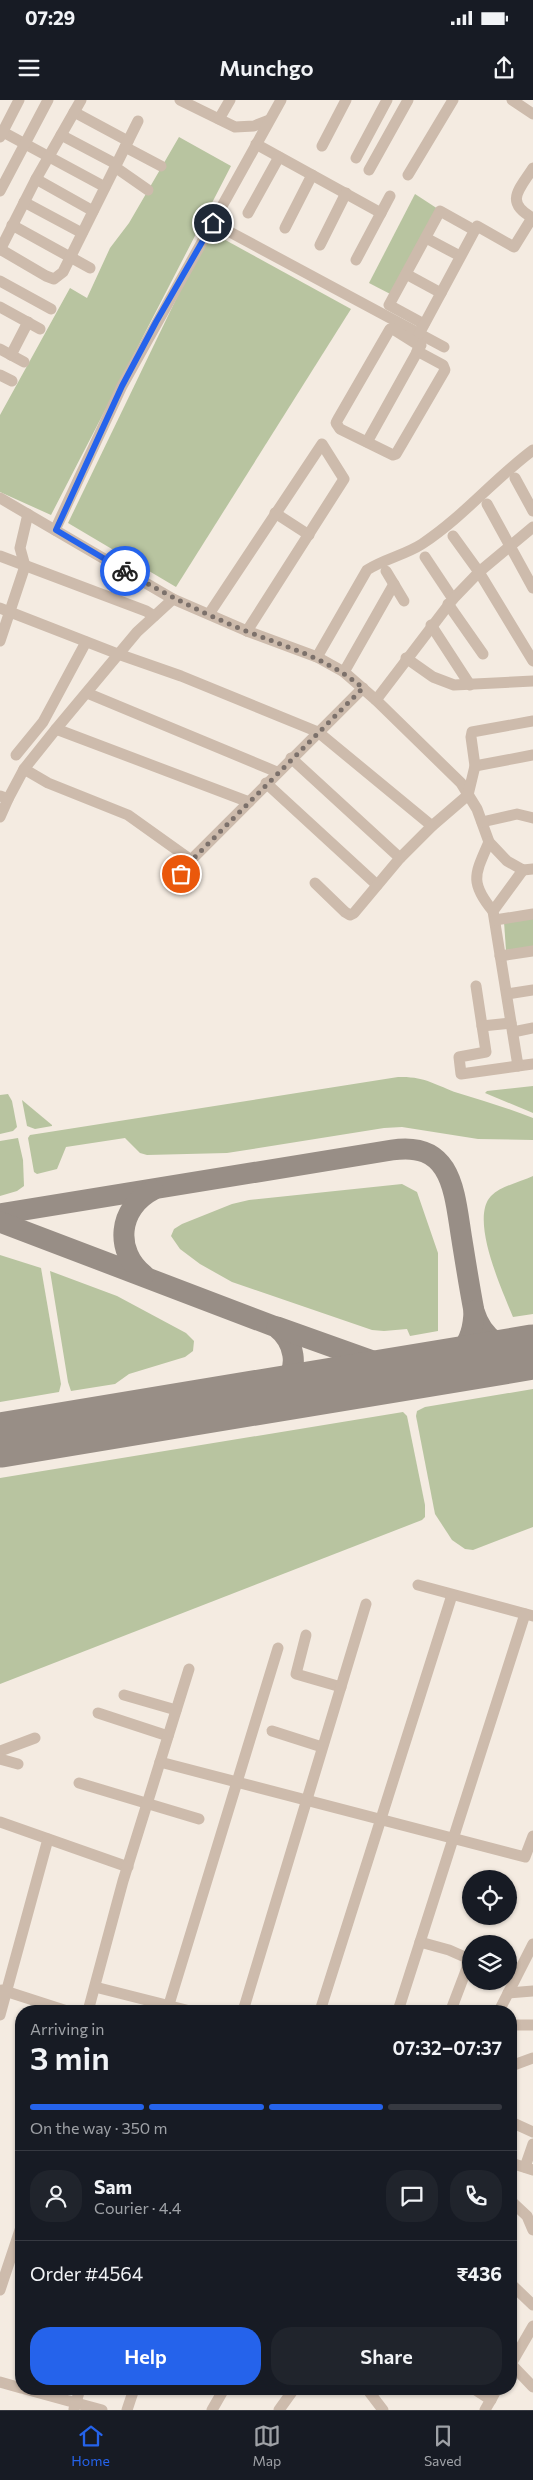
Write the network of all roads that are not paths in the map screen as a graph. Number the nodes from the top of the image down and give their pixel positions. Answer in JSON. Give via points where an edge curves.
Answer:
{"nodes":[{"id":1,"x":20,"y":100,"type":"edge"},
{"id":2,"x":48,"y":100,"type":"edge"},
{"id":3,"x":81,"y":100,"type":"edge"},
{"id":4,"x":180,"y":100,"type":"edge"},
{"id":5,"x":230,"y":100,"type":"edge"},
{"id":6,"x":281,"y":100,"type":"edge"},
{"id":7,"x":346,"y":100,"type":"edge"},
{"id":8,"x":387,"y":100,"type":"edge"},
{"id":9,"x":408,"y":100,"type":"edge"},
{"id":10,"x":453,"y":100,"type":"edge"},
{"id":11,"x":512,"y":100,"type":"edge"},
{"id":12,"x":74,"y":112,"type":"junction"},
{"id":13,"x":533,"y":114,"type":"edge"},
{"id":14,"x":219,"y":120,"type":"junction"},
{"id":15,"x":268,"y":120,"type":"junction"},
{"id":16,"x":138,"y":121,"type":"dead end"},
{"id":17,"x":1,"y":134,"type":"edge"},
{"id":18,"x":62,"y":135,"type":"junction"},
{"id":19,"x":25,"y":144,"type":"junction"},
{"id":20,"x":126,"y":144,"type":"junction"},
{"id":21,"x":256,"y":144,"type":"junction"},
{"id":22,"x":322,"y":146,"type":"dead end"},
{"id":23,"x":49,"y":157,"type":"junction"},
{"id":24,"x":279,"y":157,"type":"junction"},
{"id":25,"x":356,"y":158,"type":"dead end"},
{"id":26,"x":115,"y":165,"type":"junction"},
{"id":27,"x":161,"y":166,"type":"dead end"},
{"id":28,"x":533,"y":168,"type":"edge"},
{"id":29,"x":369,"y":170,"type":"dead end"},
{"id":30,"x":312,"y":175,"type":"junction"},
{"id":31,"x":408,"y":175,"type":"dead end"},
{"id":32,"x":36,"y":179,"type":"junction"},
{"id":33,"x":106,"y":187,"type":"junction"},
{"id":34,"x":148,"y":190,"type":"dead end"},
{"id":35,"x":0,"y":191,"type":"edge"},
{"id":36,"x":346,"y":193,"type":"junction"},
{"id":37,"x":390,"y":196,"type":"dead end"},
{"id":38,"x":24,"y":202,"type":"junction"},
{"id":39,"x":93,"y":211,"type":"junction"},
{"id":40,"x":248,"y":213,"type":"dead end"},
{"id":41,"x":381,"y":213,"type":"junction"},
{"id":42,"x":532,"y":218,"type":"edge"},
{"id":43,"x":213,"y":223,"type":"junction"},
{"id":44,"x":12,"y":225,"type":"junction"},
{"id":45,"x":285,"y":228,"type":"dead end"},
{"id":46,"x":474,"y":230,"type":"junction"},
{"id":47,"x":82,"y":233,"type":"junction"},
{"id":48,"x":426,"y":238,"type":"junction"},
{"id":49,"x":320,"y":245,"type":"dead end"},
{"id":50,"x":0,"y":249,"type":"edge"},
{"id":51,"x":460,"y":256,"type":"junction"},
{"id":52,"x":70,"y":257,"type":"junction"},
{"id":53,"x":356,"y":260,"type":"dead end"},
{"id":54,"x":90,"y":268,"type":"dead end"},
{"id":55,"x":406,"y":274,"type":"junction"},
{"id":56,"x":0,"y":281,"type":"edge"},
{"id":57,"x":441,"y":293,"type":"junction"},
{"id":58,"x":0,"y":307,"type":"edge"},
{"id":59,"x":52,"y":309,"type":"dead end"},
{"id":60,"x":28,"y":322,"type":"junction"},
{"id":61,"x":40,"y":329,"type":"dead end"},
{"id":62,"x":421,"y":338,"type":"junction"},
{"id":63,"x":444,"y":348,"type":"dead end"},
{"id":64,"x":0,"y":349,"type":"edge"},
{"id":65,"x":11,"y":355,"type":"junction"},
{"id":66,"x":24,"y":362,"type":"dead end"},
{"id":67,"x":0,"y":375,"type":"edge"},
{"id":68,"x":12,"y":381,"type":"dead end"},
{"id":69,"x":367,"y":442,"type":"junction"},
{"id":70,"x":533,"y":450,"type":"edge"},
{"id":71,"x":515,"y":478,"type":"dead end"},
{"id":72,"x":0,"y":498,"type":"edge"},
{"id":73,"x":487,"y":504,"type":"dead end"},
{"id":74,"x":533,"y":511,"type":"edge"},
{"id":75,"x":275,"y":513,"type":"junction"},
{"id":76,"x":28,"y":514,"type":"junction"},
{"id":77,"x":533,"y":527,"type":"edge"},
{"id":78,"x":56,"y":530,"type":"junction"},
{"id":79,"x":309,"y":535,"type":"junction"},
{"id":80,"x":453,"y":536,"type":"dead end"},
{"id":81,"x":510,"y":546,"type":"junction"},
{"id":82,"x":0,"y":556,"type":"edge"},
{"id":83,"x":425,"y":557,"type":"dead end"},
{"id":84,"x":26,"y":566,"type":"junction"},
{"id":85,"x":386,"y":571,"type":"dead end"},
{"id":86,"x":479,"y":572,"type":"junction"},
{"id":87,"x":394,"y":584,"type":"junction"},
{"id":88,"x":533,"y":588,"type":"edge"},
{"id":89,"x":173,"y":599,"type":"junction"},
{"id":90,"x":404,"y":601,"type":"dead end"},
{"id":91,"x":450,"y":601,"type":"junction"},
{"id":92,"x":5,"y":610,"type":"edge"},
{"id":93,"x":209,"y":614,"type":"junction"},
{"id":94,"x":154,"y":616,"type":"junction"},
{"id":95,"x":431,"y":625,"type":"junction"},
{"id":96,"x":247,"y":631,"type":"junction"},
{"id":97,"x":0,"y":641,"type":"edge"},
{"id":98,"x":86,"y":642,"type":"junction"},
{"id":99,"x":118,"y":654,"type":"junction"},
{"id":100,"x":484,"y":654,"type":"dead end"},
{"id":101,"x":318,"y":657,"type":"junction"},
{"id":102,"x":406,"y":658,"type":"junction"},
{"id":103,"x":533,"y":661,"type":"edge"},
{"id":104,"x":344,"y":672,"type":"junction"},
{"id":105,"x":533,"y":681,"type":"edge"},
{"id":106,"x":470,"y":684,"type":"junction"},
{"id":107,"x":363,"y":688,"type":"junction"},
{"id":108,"x":87,"y":692,"type":"junction"},
{"id":109,"x":376,"y":700,"type":"junction"},
{"id":110,"x":533,"y":721,"type":"edge"},
{"id":111,"x":56,"y":729,"type":"junction"},
{"id":112,"x":318,"y":732,"type":"junction"},
{"id":113,"x":16,"y":755,"type":"dead end"},
{"id":114,"x":533,"y":755,"type":"edge"},
{"id":115,"x":291,"y":758,"type":"junction"},
{"id":116,"x":475,"y":766,"type":"junction"},
{"id":117,"x":24,"y":769,"type":"junction"},
{"id":118,"x":277,"y":772,"type":"junction"},
{"id":119,"x":266,"y":783,"type":"junction"},
{"id":120,"x":468,"y":795,"type":"junction"},
{"id":121,"x":4,"y":798,"type":"edge"},
{"id":122,"x":249,"y":802,"type":"junction"},
{"id":123,"x":0,"y":817,"type":"edge"},
{"id":124,"x":533,"y":818,"type":"edge"},
{"id":125,"x":482,"y":822,"type":"junction"},
{"id":126,"x":432,"y":826,"type":"junction"},
{"id":127,"x":489,"y":842,"type":"junction"},
{"id":128,"x":400,"y":858,"type":"junction"},
{"id":129,"x":192,"y":860,"type":"junction"},
{"id":130,"x":528,"y":869,"type":"edge"},
{"id":131,"x":181,"y":874,"type":"dead end"},
{"id":132,"x":315,"y":883,"type":"dead end"},
{"id":133,"x":377,"y":885,"type":"junction"},
{"id":134,"x":533,"y":914,"type":"edge"},
{"id":135,"x":494,"y":916,"type":"junction"},
{"id":136,"x":533,"y":951,"type":"edge"},
{"id":137,"x":500,"y":956,"type":"junction"},
{"id":138,"x":476,"y":986,"type":"dead end"},
{"id":139,"x":533,"y":990,"type":"edge"},
{"id":140,"x":506,"y":994,"type":"junction"},
{"id":141,"x":482,"y":1026,"type":"junction"},
{"id":142,"x":512,"y":1027,"type":"junction"},
{"id":143,"x":533,"y":1028,"type":"edge"},
{"id":144,"x":533,"y":1064,"type":"edge"},
{"id":145,"x":518,"y":1066,"type":"junction"},
{"id":146,"x":418,"y":1585,"type":"dead end"},
{"id":147,"x":452,"y":1595,"type":"junction"},
{"id":148,"x":366,"y":1604,"type":"dead end"},
{"id":149,"x":529,"y":1615,"type":"edge"},
{"id":150,"x":306,"y":1636,"type":"dead end"},
{"id":151,"x":278,"y":1648,"type":"dead end"},
{"id":152,"x":189,"y":1669,"type":"dead end"},
{"id":153,"x":341,"y":1686,"type":"junction"},
{"id":154,"x":124,"y":1695,"type":"dead end"},
{"id":155,"x":176,"y":1710,"type":"junction"},
{"id":156,"x":98,"y":1713,"type":"dead end"},
{"id":157,"x":272,"y":1731,"type":"dead end"},
{"id":158,"x":168,"y":1736,"type":"junction"},
{"id":159,"x":35,"y":1738,"type":"dead end"},
{"id":160,"x":322,"y":1746,"type":"junction"},
{"id":161,"x":0,"y":1751,"type":"edge"},
{"id":162,"x":0,"y":1760,"type":"edge"},
{"id":163,"x":160,"y":1762,"type":"junction"},
{"id":164,"x":18,"y":1764,"type":"dead end"},
{"id":165,"x":236,"y":1782,"type":"junction"},
{"id":166,"x":79,"y":1783,"type":"dead end"},
{"id":167,"x":305,"y":1800,"type":"junction"},
{"id":168,"x":147,"y":1804,"type":"junction"},
{"id":169,"x":199,"y":1818,"type":"dead end"},
{"id":170,"x":380,"y":1819,"type":"junction"},
{"id":171,"x":0,"y":1822,"type":"edge"},
{"id":172,"x":533,"y":1836,"type":"edge"},
{"id":173,"x":453,"y":1837,"type":"junction"},
{"id":174,"x":48,"y":1839,"type":"junction"},
{"id":175,"x":128,"y":1866,"type":"junction"},
{"id":176,"x":420,"y":1942,"type":"junction"},
{"id":177,"x":533,"y":1944,"type":"edge"},
{"id":178,"x":95,"y":1987,"type":"junction"},
{"id":179,"x":4,"y":1991,"type":"edge"},
{"id":180,"x":533,"y":1991,"type":"edge"},
{"id":181,"x":508,"y":1993,"type":"junction"},
{"id":182,"x":48,"y":2005,"type":"edge"},
{"id":183,"x":90,"y":2005,"type":"edge"},
{"id":184,"x":157,"y":2005,"type":"edge"},
{"id":185,"x":168,"y":2005,"type":"edge"},
{"id":186,"x":245,"y":2005,"type":"edge"},
{"id":187,"x":322,"y":2005,"type":"edge"},
{"id":188,"x":400,"y":2005,"type":"edge"},
{"id":189,"x":453,"y":2005,"type":"edge"},
{"id":190,"x":502,"y":2005,"type":"edge"},
{"id":191,"x":0,"y":2015,"type":"edge"},
{"id":192,"x":533,"y":2025,"type":"edge"},
{"id":193,"x":517,"y":2026,"type":"edge"},
{"id":194,"x":533,"y":2058,"type":"edge"},
{"id":195,"x":517,"y":2064,"type":"edge"},
{"id":196,"x":517,"y":2125,"type":"edge"},
{"id":197,"x":533,"y":2132,"type":"edge"},
{"id":198,"x":533,"y":2144,"type":"edge"},
{"id":199,"x":517,"y":2165,"type":"edge"},
{"id":200,"x":529,"y":2169,"type":"edge"},
{"id":201,"x":517,"y":2207,"type":"edge"},
{"id":202,"x":533,"y":2230,"type":"edge"},
{"id":203,"x":15,"y":2245,"type":"edge"},
{"id":204,"x":0,"y":2290,"type":"edge"},
{"id":205,"x":517,"y":2290,"type":"edge"},
{"id":206,"x":533,"y":2306,"type":"edge"},
{"id":207,"x":533,"y":2326,"type":"edge"},
{"id":208,"x":517,"y":2354,"type":"edge"},
{"id":209,"x":517,"y":2370,"type":"edge"},
{"id":210,"x":0,"y":2382,"type":"edge"},
{"id":211,"x":15,"y":2386,"type":"edge"},
{"id":212,"x":533,"y":2387,"type":"edge"},
{"id":213,"x":43,"y":2395,"type":"edge"},
{"id":214,"x":132,"y":2395,"type":"edge"},
{"id":215,"x":221,"y":2395,"type":"edge"},
{"id":216,"x":290,"y":2395,"type":"edge"},
{"id":217,"x":372,"y":2395,"type":"edge"},
{"id":218,"x":479,"y":2395,"type":"edge"},
{"id":219,"x":488,"y":2405,"type":"edge"},
{"id":220,"x":74,"y":2406,"type":"edge"},
{"id":221,"x":102,"y":2410,"type":"edge"},
{"id":222,"x":127,"y":2410,"type":"edge"},
{"id":223,"x":212,"y":2410,"type":"edge"},
{"id":224,"x":279,"y":2410,"type":"edge"},
{"id":225,"x":383,"y":2410,"type":"edge"}],
"edges":[{"from":1,"to":17,"type":"street"},
{"from":2,"to":19,"type":"street"},
{"from":3,"to":12,"type":"street"},
{"from":4,"to":14,"type":"street"},
{"from":5,"to":14,"type":"street"},
{"from":6,"to":15,"type":"street"},
{"from":7,"to":22,"type":"street"},
{"from":8,"to":25,"type":"street"},
{"from":9,"to":29,"type":"street"},
{"from":10,"to":31,"type":"street"},
{"from":11,"to":13,"type":"street"},
{"from":12,"to":18,"type":"street"},
{"from":12,"to":20,"type":"street"},
{"from":14,"to":15,"type":"street","via":[[241,128]]},
{"from":15,"to":21,"type":"street"},
{"from":16,"to":20,"type":"street"},
{"from":17,"to":19,"type":"street"},
{"from":18,"to":23,"type":"street"},
{"from":18,"to":26,"type":"street"},
{"from":19,"to":23,"type":"street"},
{"from":19,"to":35,"type":"street"},
{"from":20,"to":26,"type":"street"},
{"from":20,"to":27,"type":"street"},
{"from":21,"to":24,"type":"street"},
{"from":21,"to":43,"type":"street"},
{"from":23,"to":32,"type":"street"},
{"from":23,"to":33,"type":"street"},
{"from":24,"to":30,"type":"street"},
{"from":24,"to":40,"type":"street"},
{"from":26,"to":33,"type":"street"},
{"from":26,"to":34,"type":"street"},
{"from":28,"to":42,"type":"street","via":[[515,200],[520,210]]},
{"from":30,"to":36,"type":"street"},
{"from":30,"to":45,"type":"street"},
{"from":32,"to":38,"type":"street"},
{"from":32,"to":39,"type":"street"},
{"from":33,"to":39,"type":"street"},
{"from":36,"to":41,"type":"street"},
{"from":36,"to":49,"type":"street"},
{"from":37,"to":41,"type":"street"},
{"from":38,"to":44,"type":"street"},
{"from":38,"to":47,"type":"street"},
{"from":39,"to":47,"type":"street"},
{"from":41,"to":53,"type":"street"},
{"from":42,"to":46,"type":"street","via":[[514,247],[477,226]]},
{"from":43,"to":62,"type":"street"},
{"from":43,"to":78,"type":"street","via":[[122,386]]},
{"from":44,"to":50,"type":"street"},
{"from":44,"to":52,"type":"street"},
{"from":46,"to":48,"type":"street","via":[[440,211]]},
{"from":46,"to":51,"type":"street"},
{"from":47,"to":52,"type":"street"},
{"from":48,"to":51,"type":"street"},
{"from":48,"to":55,"type":"street"},
{"from":50,"to":52,"type":"street","via":[[54,279],[63,272]]},
{"from":51,"to":57,"type":"street"},
{"from":52,"to":54,"type":"street"},
{"from":55,"to":57,"type":"street"},
{"from":55,"to":62,"type":"street","via":[[389,305]]},
{"from":56,"to":59,"type":"street"},
{"from":57,"to":62,"type":"street"},
{"from":58,"to":60,"type":"street"},
{"from":60,"to":61,"type":"street"},
{"from":60,"to":65,"type":"street"},
{"from":62,"to":63,"type":"street"},
{"from":62,"to":69,"type":"street"},
{"from":62,"to":69,"type":"street","via":[[443,365],[444,373],[396,454]]},
{"from":62,"to":69,"type":"street","via":[[390,329],[338,419],[336,423],[340,429]]},
{"from":64,"to":65,"type":"street"},
{"from":65,"to":66,"type":"street"},
{"from":67,"to":68,"type":"street"},
{"from":70,"to":101,"type":"street","via":[[458,518],[420,546],[367,570]]},
{"from":71,"to":74,"type":"street"},
{"from":72,"to":76,"type":"street"},
{"from":73,"to":81,"type":"street"},
{"from":75,"to":79,"type":"street"},
{"from":75,"to":79,"type":"street","via":[[322,444],[344,479]]},
{"from":75,"to":93,"type":"street"},
{"from":76,"to":78,"type":"street"},
{"from":76,"to":84,"type":"street","via":[[20,548]]},
{"from":77,"to":81,"type":"street"},
{"from":78,"to":89,"type":"street"},
{"from":79,"to":96,"type":"street"},
{"from":80,"to":86,"type":"street"},
{"from":81,"to":86,"type":"street"},
{"from":81,"to":88,"type":"street"},
{"from":82,"to":84,"type":"street"},
{"from":83,"to":91,"type":"street"},
{"from":84,"to":92,"type":"street"},
{"from":84,"to":94,"type":"street"},
{"from":85,"to":87,"type":"street"},
{"from":86,"to":91,"type":"street"},
{"from":86,"to":103,"type":"street"},
{"from":87,"to":90,"type":"street"},
{"from":87,"to":104,"type":"street"},
{"from":89,"to":93,"type":"street"},
{"from":89,"to":94,"type":"street"},
{"from":91,"to":95,"type":"street"},
{"from":91,"to":100,"type":"street"},
{"from":92,"to":97,"type":"street"},
{"from":92,"to":98,"type":"street"},
{"from":93,"to":96,"type":"street"},
{"from":94,"to":99,"type":"street"},
{"from":95,"to":102,"type":"street"},
{"from":95,"to":106,"type":"street"},
{"from":96,"to":101,"type":"street"},
{"from":98,"to":99,"type":"street"},
{"from":98,"to":113,"type":"street","via":[[43,722]]},
{"from":99,"to":108,"type":"street"},
{"from":99,"to":112,"type":"street"},
{"from":101,"to":104,"type":"street"},
{"from":102,"to":106,"type":"street","via":[[444,683],[454,686]]},
{"from":102,"to":109,"type":"street"},
{"from":104,"to":107,"type":"street"},
{"from":105,"to":106,"type":"street"},
{"from":107,"to":109,"type":"street"},
{"from":107,"to":112,"type":"street"},
{"from":108,"to":111,"type":"street"},
{"from":108,"to":118,"type":"street"},
{"from":109,"to":120,"type":"street","via":[[461,783]]},
{"from":110,"to":116,"type":"street","via":[[472,732]]},
{"from":111,"to":117,"type":"street"},
{"from":111,"to":122,"type":"street"},
{"from":112,"to":115,"type":"street"},
{"from":112,"to":126,"type":"street"},
{"from":114,"to":116,"type":"street"},
{"from":115,"to":118,"type":"street"},
{"from":115,"to":128,"type":"street"},
{"from":116,"to":120,"type":"street"},
{"from":117,"to":121,"type":"street"},
{"from":117,"to":129,"type":"street","via":[[135,819]]},
{"from":118,"to":119,"type":"street"},
{"from":119,"to":122,"type":"street"},
{"from":119,"to":133,"type":"street"},
{"from":120,"to":125,"type":"street"},
{"from":120,"to":126,"type":"street"},
{"from":121,"to":123,"type":"street"},
{"from":122,"to":129,"type":"street"},
{"from":124,"to":125,"type":"street","via":[[516,814]]},
{"from":125,"to":127,"type":"street"},
{"from":126,"to":128,"type":"street"},
{"from":127,"to":130,"type":"street","via":[[507,861]]},
{"from":127,"to":135,"type":"street","via":[[478,867],[477,879],[478,893]]},
{"from":128,"to":133,"type":"street"},
{"from":129,"to":131,"type":"street"},
{"from":130,"to":135,"type":"street"},
{"from":132,"to":133,"type":"street","via":[[350,915]]},
{"from":134,"to":135,"type":"street"},
{"from":135,"to":137,"type":"street"},
{"from":136,"to":137,"type":"street"},
{"from":137,"to":140,"type":"street"},
{"from":138,"to":141,"type":"street"},
{"from":139,"to":140,"type":"street"},
{"from":140,"to":142,"type":"street"},
{"from":141,"to":142,"type":"street"},
{"from":141,"to":145,"type":"street","via":[[486,1052],[459,1057],[461,1074]]},
{"from":142,"to":143,"type":"street"},
{"from":142,"to":145,"type":"street"},
{"from":144,"to":145,"type":"street"},
{"from":146,"to":147,"type":"street"},
{"from":147,"to":149,"type":"street"},
{"from":147,"to":170,"type":"street"},
{"from":148,"to":153,"type":"street"},
{"from":149,"to":173,"type":"street"},
{"from":150,"to":153,"type":"street","via":[[296,1674]]},
{"from":151,"to":165,"type":"street"},
{"from":152,"to":155,"type":"street"},
{"from":153,"to":160,"type":"street"},
{"from":154,"to":155,"type":"street"},
{"from":155,"to":158,"type":"street"},
{"from":156,"to":158,"type":"street"},
{"from":157,"to":160,"type":"street"},
{"from":158,"to":163,"type":"street"},
{"from":159,"to":161,"type":"street"},
{"from":160,"to":167,"type":"street"},
{"from":162,"to":164,"type":"street"},
{"from":163,"to":165,"type":"street"},
{"from":163,"to":168,"type":"street"},
{"from":165,"to":167,"type":"street"},
{"from":165,"to":185,"type":"street"},
{"from":166,"to":168,"type":"street"},
{"from":167,"to":170,"type":"street"},
{"from":167,"to":186,"type":"street"},
{"from":168,"to":169,"type":"street"},
{"from":168,"to":175,"type":"street"},
{"from":170,"to":173,"type":"street"},
{"from":170,"to":187,"type":"street"},
{"from":171,"to":174,"type":"street"},
{"from":172,"to":173,"type":"street","via":[[525,1857]]},
{"from":173,"to":176,"type":"street"},
{"from":174,"to":175,"type":"street"},
{"from":174,"to":179,"type":"street"},
{"from":175,"to":178,"type":"street"},
{"from":176,"to":188,"type":"street"},
{"from":176,"to":189,"type":"street","via":[[467,1958],[468,1968]]},
{"from":177,"to":181,"type":"street"},
{"from":178,"to":183,"type":"street"},
{"from":178,"to":184,"type":"street"},
{"from":179,"to":182,"type":"street"},
{"from":179,"to":191,"type":"street"},
{"from":180,"to":181,"type":"street"},
{"from":181,"to":190,"type":"street"},
{"from":192,"to":193,"type":"street"},
{"from":194,"to":195,"type":"street"},
{"from":196,"to":197,"type":"street"},
{"from":198,"to":200,"type":"street"},
{"from":199,"to":200,"type":"street"},
{"from":201,"to":202,"type":"street","via":[[527,2216]]},
{"from":203,"to":204,"type":"street"},
{"from":205,"to":206,"type":"street"},
{"from":207,"to":208,"type":"street"},
{"from":209,"to":212,"type":"street"},
{"from":210,"to":211,"type":"street"},
{"from":213,"to":220,"type":"street"},
{"from":214,"to":222,"type":"street"},
{"from":215,"to":223,"type":"street"},
{"from":216,"to":224,"type":"street"},
{"from":217,"to":225,"type":"street"},
{"from":218,"to":219,"type":"street"},
{"from":220,"to":221,"type":"street"}]}
